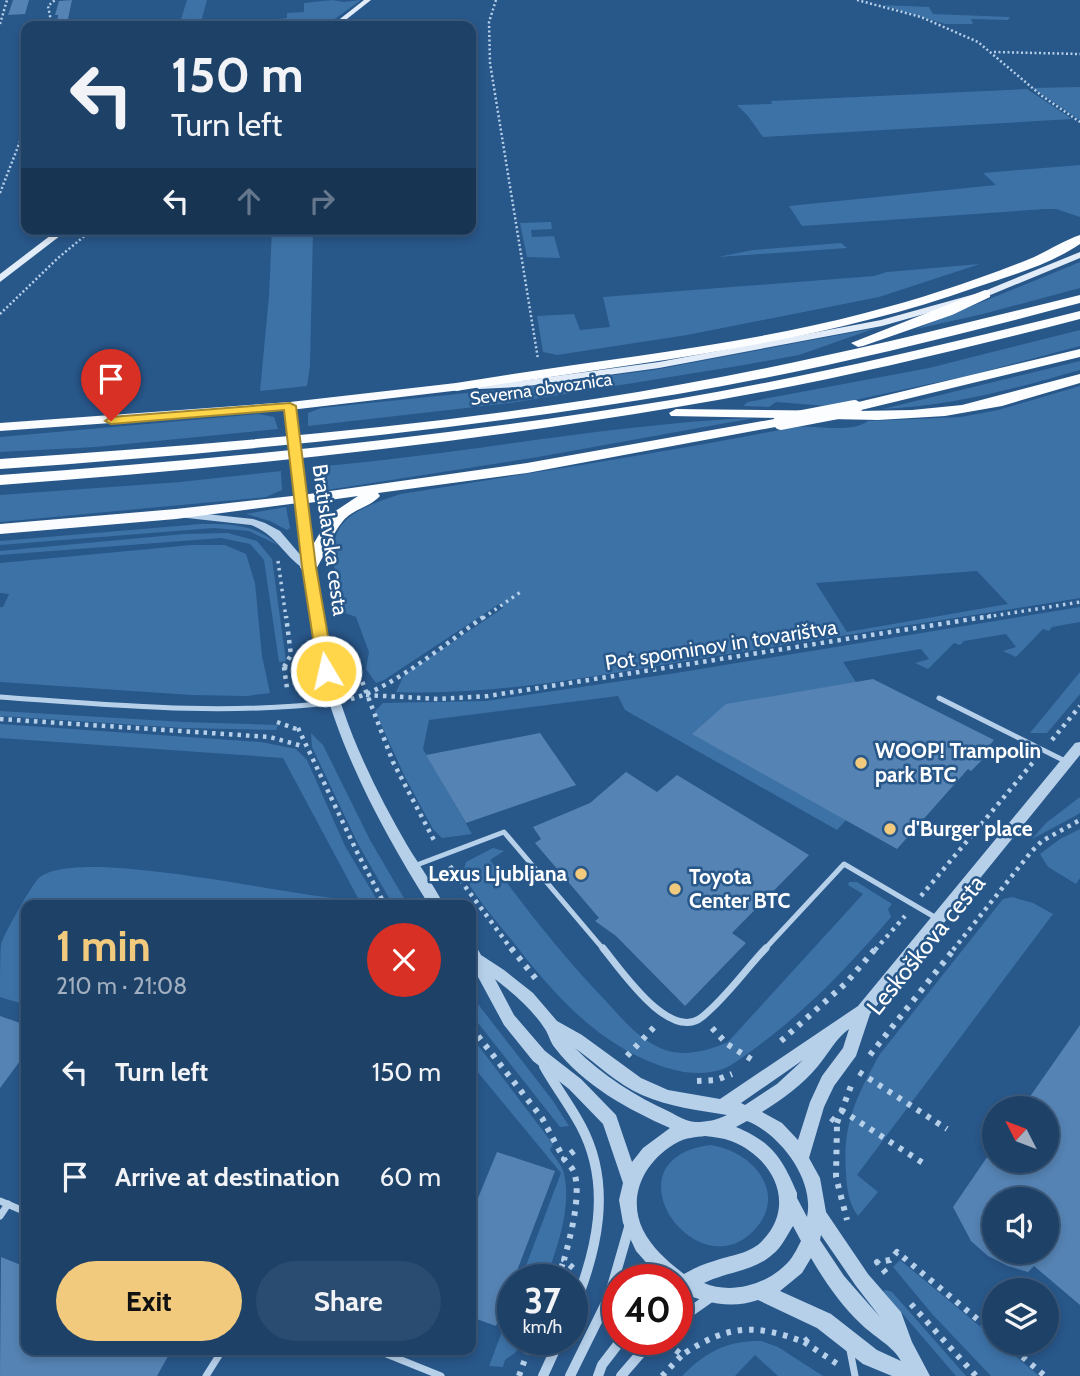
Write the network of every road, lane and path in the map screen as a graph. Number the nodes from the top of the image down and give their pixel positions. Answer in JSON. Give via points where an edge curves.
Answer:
{"nodes":[{"id":1,"x":7,"y":0,"type":"edge"},
{"id":2,"x":55,"y":0,"type":"edge"},
{"id":3,"x":368,"y":0,"type":"edge"},
{"id":4,"x":496,"y":0,"type":"edge"},
{"id":5,"x":857,"y":0,"type":"edge"},
{"id":6,"x":51,"y":21,"type":"edge"},
{"id":7,"x":341,"y":21,"type":"edge"},
{"id":8,"x":0,"y":24,"type":"edge"},
{"id":9,"x":993,"y":52,"type":"junction"},
{"id":10,"x":1080,"y":54,"type":"edge"},
{"id":11,"x":1080,"y":122,"type":"edge"},
{"id":12,"x":21,"y":139,"type":"edge"},
{"id":13,"x":0,"y":193,"type":"edge"},
{"id":14,"x":57,"y":235,"type":"edge"},
{"id":15,"x":86,"y":235,"type":"edge"},
{"id":16,"x":1080,"y":239,"type":"edge"},
{"id":17,"x":1080,"y":254,"type":"edge"},
{"id":18,"x":22,"y":262,"type":"junction"},
{"id":19,"x":0,"y":279,"type":"edge"},
{"id":20,"x":0,"y":286,"type":"edge"},
{"id":21,"x":985,"y":294,"type":"junction"},
{"id":22,"x":1080,"y":299,"type":"edge"},
{"id":23,"x":0,"y":314,"type":"edge"},
{"id":24,"x":1080,"y":315,"type":"edge"},
{"id":25,"x":1080,"y":353,"type":"edge"},
{"id":26,"x":538,"y":361,"type":"dead end"},
{"id":27,"x":1080,"y":378,"type":"edge"},
{"id":28,"x":703,"y":384,"type":"junction"},
{"id":29,"x":456,"y":387,"type":"junction"},
{"id":30,"x":290,"y":406,"type":"junction"},
{"id":31,"x":592,"y":417,"type":"junction"},
{"id":32,"x":0,"y":427,"type":"edge"},
{"id":33,"x":0,"y":464,"type":"edge"},
{"id":34,"x":0,"y":480,"type":"edge"},
{"id":35,"x":403,"y":486,"type":"junction"},
{"id":36,"x":301,"y":499,"type":"junction"},
{"id":37,"x":176,"y":514,"type":"junction"},
{"id":38,"x":0,"y":529,"type":"edge"},
{"id":39,"x":275,"y":554,"type":"dead end"},
{"id":40,"x":309,"y":567,"type":"junction"},
{"id":41,"x":522,"y":591,"type":"dead end"},
{"id":42,"x":1080,"y":602,"type":"edge"},
{"id":43,"x":360,"y":676,"type":"dead end"},
{"id":44,"x":287,"y":688,"type":"dead end"},
{"id":45,"x":366,"y":695,"type":"junction"},
{"id":46,"x":0,"y":697,"type":"edge"},
{"id":47,"x":939,"y":698,"type":"dead end"},
{"id":48,"x":336,"y":702,"type":"junction"},
{"id":49,"x":1080,"y":706,"type":"edge"},
{"id":50,"x":0,"y":719,"type":"edge"},
{"id":51,"x":298,"y":729,"type":"dead end"},
{"id":52,"x":1054,"y":738,"type":"dead end"},
{"id":53,"x":302,"y":746,"type":"junction"},
{"id":54,"x":1080,"y":746,"type":"edge"},
{"id":55,"x":1033,"y":762,"type":"dead end"},
{"id":56,"x":1067,"y":762,"type":"junction"},
{"id":57,"x":1080,"y":820,"type":"edge"},
{"id":58,"x":444,"y":856,"type":"junction"},
{"id":59,"x":412,"y":867,"type":"junction"},
{"id":60,"x":926,"y":891,"type":"dead end"},
{"id":61,"x":382,"y":900,"type":"edge"},
{"id":62,"x":434,"y":900,"type":"edge"},
{"id":63,"x":475,"y":900,"type":"edge"},
{"id":64,"x":476,"y":902,"type":"edge"},
{"id":65,"x":901,"y":919,"type":"dead end"},
{"id":66,"x":938,"y":919,"type":"junction"},
{"id":67,"x":476,"y":956,"type":"edge"},
{"id":68,"x":476,"y":960,"type":"edge"},
{"id":69,"x":540,"y":982,"type":"dead end"},
{"id":70,"x":863,"y":1011,"type":"junction"},
{"id":71,"x":665,"y":1016,"type":"junction"},
{"id":72,"x":701,"y":1018,"type":"junction"},
{"id":73,"x":552,"y":1026,"type":"junction"},
{"id":74,"x":838,"y":1028,"type":"junction"},
{"id":75,"x":476,"y":1033,"type":"edge"},
{"id":76,"x":778,"y":1044,"type":"dead end"},
{"id":77,"x":539,"y":1056,"type":"junction"},
{"id":78,"x":762,"y":1056,"type":"dead end"},
{"id":79,"x":754,"y":1061,"type":"junction"},
{"id":80,"x":632,"y":1064,"type":"dead end"},
{"id":81,"x":747,"y":1066,"type":"dead end"},
{"id":82,"x":763,"y":1069,"type":"dead end"},
{"id":83,"x":740,"y":1071,"type":"dead end"},
{"id":84,"x":859,"y":1072,"type":"junction"},
{"id":85,"x":686,"y":1081,"type":"dead end"},
{"id":86,"x":725,"y":1105,"type":"junction"},
{"id":87,"x":841,"y":1110,"type":"junction"},
{"id":88,"x":748,"y":1112,"type":"junction"},
{"id":89,"x":826,"y":1115,"type":"dead end"},
{"id":90,"x":837,"y":1123,"type":"junction"},
{"id":91,"x":690,"y":1129,"type":"junction"},
{"id":92,"x":716,"y":1129,"type":"junction"},
{"id":93,"x":947,"y":1129,"type":"dead end"},
{"id":94,"x":578,"y":1147,"type":"dead end"},
{"id":95,"x":801,"y":1157,"type":"junction"},
{"id":96,"x":565,"y":1158,"type":"junction"},
{"id":97,"x":923,"y":1163,"type":"dead end"},
{"id":98,"x":631,"y":1183,"type":"junction"},
{"id":99,"x":788,"y":1200,"type":"junction"},
{"id":100,"x":4,"y":1203,"type":"edge"},
{"id":101,"x":21,"y":1210,"type":"edge"},
{"id":102,"x":0,"y":1216,"type":"edge"},
{"id":103,"x":819,"y":1217,"type":"junction"},
{"id":104,"x":631,"y":1223,"type":"junction"},
{"id":105,"x":855,"y":1232,"type":"dead end"},
{"id":106,"x":811,"y":1243,"type":"junction"},
{"id":107,"x":869,"y":1252,"type":"dead end"},
{"id":108,"x":564,"y":1260,"type":"junction"},
{"id":109,"x":877,"y":1262,"type":"junction"},
{"id":110,"x":562,"y":1264,"type":"edge"},
{"id":111,"x":568,"y":1264,"type":"edge"},
{"id":112,"x":660,"y":1264,"type":"edge"},
{"id":113,"x":588,"y":1272,"type":"edge"},
{"id":114,"x":869,"y":1272,"type":"dead end"},
{"id":115,"x":693,"y":1277,"type":"edge"},
{"id":116,"x":891,"y":1279,"type":"dead end"},
{"id":117,"x":693,"y":1288,"type":"edge"},
{"id":118,"x":761,"y":1292,"type":"junction"},
{"id":119,"x":712,"y":1295,"type":"junction"},
{"id":120,"x":904,"y":1296,"type":"dead end"},
{"id":121,"x":693,"y":1309,"type":"edge"},
{"id":122,"x":982,"y":1323,"type":"edge"},
{"id":123,"x":815,"y":1332,"type":"dead end"},
{"id":124,"x":849,"y":1340,"type":"junction"},
{"id":125,"x":804,"y":1342,"type":"junction"},
{"id":126,"x":693,"y":1347,"type":"edge"},
{"id":127,"x":904,"y":1348,"type":"junction"},
{"id":128,"x":219,"y":1355,"type":"edge"},
{"id":129,"x":389,"y":1355,"type":"edge"},
{"id":130,"x":526,"y":1355,"type":"edge"},
{"id":131,"x":553,"y":1355,"type":"edge"},
{"id":132,"x":610,"y":1355,"type":"edge"},
{"id":133,"x":639,"y":1355,"type":"edge"},
{"id":134,"x":682,"y":1355,"type":"edge"},
{"id":135,"x":1020,"y":1355,"type":"edge"},
{"id":136,"x":844,"y":1369,"type":"dead end"},
{"id":137,"x":206,"y":1376,"type":"edge"},
{"id":138,"x":441,"y":1376,"type":"edge"},
{"id":139,"x":519,"y":1376,"type":"edge"},
{"id":140,"x":543,"y":1376,"type":"edge"},
{"id":141,"x":570,"y":1376,"type":"edge"},
{"id":142,"x":598,"y":1376,"type":"edge"},
{"id":143,"x":621,"y":1376,"type":"edge"},
{"id":144,"x":662,"y":1376,"type":"edge"},
{"id":145,"x":855,"y":1376,"type":"edge"},
{"id":146,"x":914,"y":1376,"type":"edge"},
{"id":147,"x":920,"y":1376,"type":"edge"},
{"id":148,"x":976,"y":1376,"type":"edge"},
{"id":149,"x":1045,"y":1376,"type":"edge"}],
"edges":[{"from":1,"to":8,"type":"path"},
{"from":2,"to":6,"type":"path","via":[[48,6]]},
{"from":3,"to":7,"type":"main road"},
{"from":4,"to":26,"type":"path","via":[[489,22],[490,63]]},
{"from":5,"to":9,"type":"path","via":[[921,17]]},
{"from":9,"to":10,"type":"path"},
{"from":9,"to":11,"type":"path","via":[[1016,75]]},
{"from":12,"to":13,"type":"path"},
{"from":14,"to":18,"type":"main road"},
{"from":15,"to":23,"type":"path"},
{"from":16,"to":29,"type":"highway","via":[[969,287],[889,312],[677,353]]},
{"from":17,"to":21,"type":"main road"},
{"from":18,"to":19,"type":"main road"},
{"from":18,"to":20,"type":"main road"},
{"from":21,"to":28,"type":"highway","via":[[894,331]]},
{"from":21,"to":29,"type":"main road","via":[[882,323],[718,355],[520,384]]},
{"from":22,"to":28,"type":"highway","name":"Severna obvoznica","via":[[896,346]]},
{"from":24,"to":31,"type":"highway","name":"Severna obvoznica","via":[[858,369]]},
{"from":25,"to":35,"type":"highway","bridge":true,"via":[[854,408],[623,452]]},
{"from":27,"to":31,"type":"highway","via":[[986,405],[939,413],[684,412]]},
{"from":28,"to":33,"type":"highway","name":"Severna obvoznica","via":[[326,437]]},
{"from":29,"to":30,"type":"main road"},
{"from":30,"to":32,"type":"main road"},
{"from":30,"to":36,"type":"street","name":"Bratislavska cesta","bridge":true},
{"from":31,"to":34,"type":"highway","name":"Severna obvoznica","via":[[325,452]]},
{"from":35,"to":36,"type":"highway"},
{"from":35,"to":40,"type":"highway","via":[[342,512],[327,530],[324,546]]},
{"from":36,"to":37,"type":"main road"},
{"from":36,"to":40,"type":"street","name":"Bratislavska cesta"},
{"from":37,"to":38,"type":"main road"},
{"from":37,"to":40,"type":"street","via":[[264,526],[277,533],[291,553]]},
{"from":39,"to":44,"type":"path","via":[[291,655],[285,667]]},
{"from":40,"to":48,"type":"street","name":"Bratislavska cesta","via":[[326,671]]},
{"from":41,"to":45,"type":"path"},
{"from":42,"to":45,"type":"path","name":"Pot spominov in tovarištva","via":[[488,696]]},
{"from":43,"to":45,"type":"path"},
{"from":45,"to":48,"type":"path"},
{"from":45,"to":58,"type":"path","via":[[395,771]]},
{"from":46,"to":48,"type":"lane","via":[[229,709]]},
{"from":47,"to":56,"type":"lane"},
{"from":48,"to":59,"type":"street","name":"Bratislavska cesta","via":[[367,781]]},
{"from":49,"to":52,"type":"path"},
{"from":50,"to":53,"type":"path","via":[[270,737]]},
{"from":51,"to":53,"type":"path"},
{"from":53,"to":61,"type":"path","via":[[312,755]]},
{"from":54,"to":56,"type":"street","name":"Leskoškova cesta"},
{"from":55,"to":60,"type":"path","name":"Leskoškova cesta"},
{"from":56,"to":66,"type":"street","name":"Leskoškova cesta"},
{"from":57,"to":84,"type":"path","name":"Leskoškova cesta","via":[[1031,852]]},
{"from":58,"to":59,"type":"lane"},
{"from":58,"to":63,"type":"path"},
{"from":58,"to":71,"type":"lane","via":[[504,832],[594,941]]},
{"from":59,"to":62,"type":"street","name":"Bratislavska cesta"},
{"from":64,"to":69,"type":"path"},
{"from":65,"to":76,"type":"path","name":"Leskoškova cesta","via":[[846,983]]},
{"from":66,"to":70,"type":"street","name":"Leskoškova cesta"},
{"from":66,"to":72,"type":"lane","via":[[844,864]]},
{"from":67,"to":73,"type":"street","via":[[515,985]]},
{"from":68,"to":77,"type":"street","via":[[509,1020]]},
{"from":70,"to":74,"type":"street","name":"Leskoškova cesta"},
{"from":70,"to":95,"type":"street","name":"Leskoškova cesta","via":[[850,1051],[816,1107]]},
{"from":71,"to":72,"type":"lane","via":[[679,1023]]},
{"from":71,"to":80,"type":"path","via":[[624,1059]]},
{"from":72,"to":79,"type":"path","via":[[727,1044]]},
{"from":73,"to":86,"type":"street","via":[[646,1090],[681,1101]]},
{"from":73,"to":91,"type":"street","via":[[558,1041],[607,1088]]},
{"from":74,"to":86,"type":"street","name":"Leskoškova cesta"},
{"from":74,"to":88,"type":"street","name":"Leskoškova cesta","via":[[814,1063]]},
{"from":75,"to":96,"type":"path","via":[[542,1118]]},
{"from":77,"to":98,"type":"street","via":[[610,1120]]},
{"from":77,"to":113,"type":"street","via":[[580,1125],[599,1185],[599,1213]]},
{"from":78,"to":79,"type":"path"},
{"from":79,"to":81,"type":"path"},
{"from":79,"to":82,"type":"path"},
{"from":83,"to":85,"type":"path","via":[[716,1080]]},
{"from":84,"to":87,"type":"path","name":"Leskoškova cesta"},
{"from":84,"to":93,"type":"path"},
{"from":86,"to":88,"type":"street"},
{"from":87,"to":90,"type":"path","name":"Leskoškova cesta"},
{"from":87,"to":97,"type":"path"},
{"from":88,"to":92,"type":"street","name":"Leskoškova cesta"},
{"from":88,"to":95,"type":"street","via":[[780,1132]]},
{"from":89,"to":90,"type":"path"},
{"from":90,"to":105,"type":"path","name":"Leskoškova cesta","via":[[836,1177],[843,1209]]},
{"from":91,"to":92,"type":"street"},
{"from":91,"to":98,"type":"street","via":[[654,1148]]},
{"from":92,"to":99,"type":"street","via":[[742,1136],[767,1154],[783,1176]]},
{"from":94,"to":96,"type":"path"},
{"from":95,"to":103,"type":"street","via":[[816,1187]]},
{"from":96,"to":108,"type":"path","via":[[573,1171],[574,1193]]},
{"from":98,"to":104,"type":"street"},
{"from":99,"to":106,"type":"street"},
{"from":99,"to":115,"type":"street","via":[[779,1233],[757,1256]]},
{"from":100,"to":101,"type":"lane"},
{"from":100,"to":102,"type":"lane"},
{"from":103,"to":106,"type":"street"},
{"from":103,"to":127,"type":"street","via":[[894,1319]]},
{"from":104,"to":112,"type":"street","via":[[642,1245]]},
{"from":104,"to":141,"type":"street","via":[[609,1297]]},
{"from":106,"to":118,"type":"street","via":[[787,1276]]},
{"from":106,"to":127,"type":"street","via":[[878,1331]]},
{"from":107,"to":109,"type":"path"},
{"from":108,"to":110,"type":"path"},
{"from":108,"to":111,"type":"path"},
{"from":109,"to":114,"type":"path"},
{"from":109,"to":116,"type":"path"},
{"from":109,"to":122,"type":"path","via":[[890,1260],[897,1252]]},
{"from":117,"to":119,"type":"street"},
{"from":118,"to":119,"type":"street"},
{"from":118,"to":124,"type":"street","via":[[824,1321]]},
{"from":119,"to":121,"type":"street"},
{"from":120,"to":148,"type":"path"},
{"from":123,"to":125,"type":"path"},
{"from":124,"to":145,"type":"lane"},
{"from":124,"to":146,"type":"street","via":[[870,1357]]},
{"from":125,"to":126,"type":"path","via":[[763,1329],[737,1328],[711,1335]]},
{"from":125,"to":136,"type":"path"},
{"from":127,"to":147,"type":"street"},
{"from":128,"to":137,"type":"lane"},
{"from":129,"to":138,"type":"lane"},
{"from":130,"to":139,"type":"path"},
{"from":131,"to":140,"type":"street"},
{"from":132,"to":142,"type":"street"},
{"from":133,"to":143,"type":"street"},
{"from":134,"to":144,"type":"path"},
{"from":135,"to":149,"type":"path"}]}
